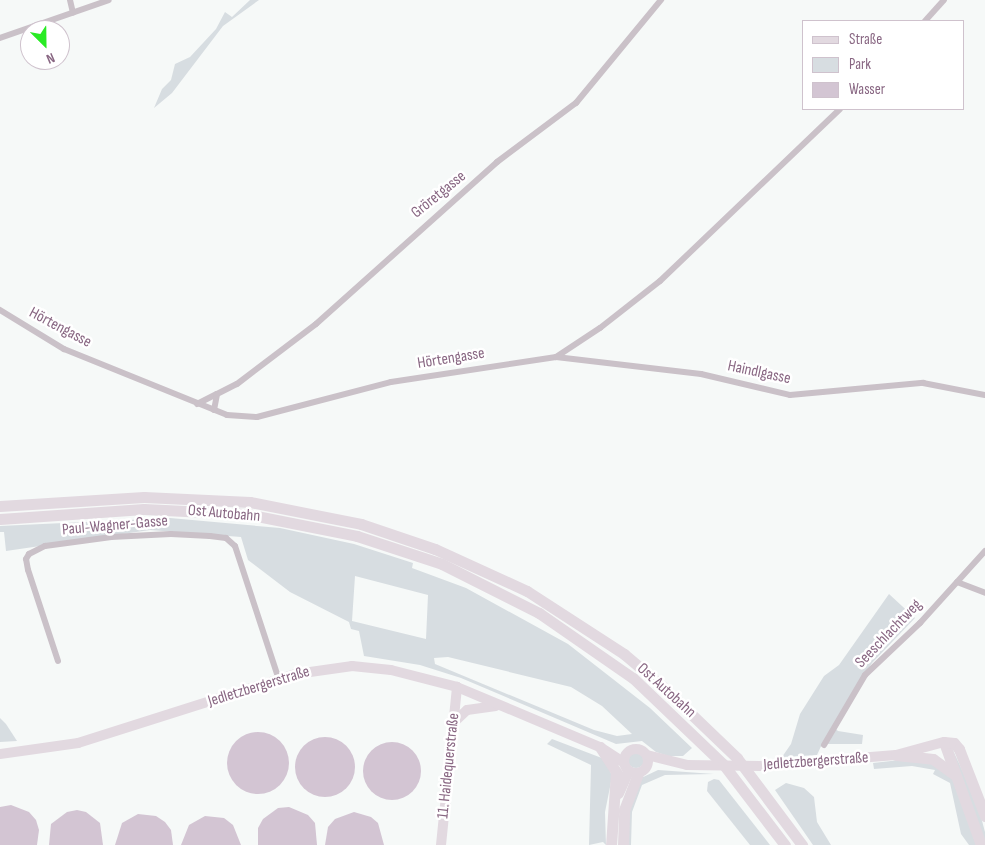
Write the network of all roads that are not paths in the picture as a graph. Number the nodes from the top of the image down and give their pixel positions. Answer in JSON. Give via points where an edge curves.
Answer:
{"nodes":[{"id":1,"x":70,"y":0,"type":"edge"},
{"id":2,"x":109,"y":0,"type":"edge"},
{"id":3,"x":661,"y":0,"type":"edge"},
{"id":4,"x":944,"y":0,"type":"edge"},
{"id":5,"x":73,"y":13,"type":"junction"},
{"id":6,"x":926,"y":20,"type":"edge"},
{"id":7,"x":0,"y":38,"type":"edge"},
{"id":8,"x":839,"y":110,"type":"edge"},
{"id":9,"x":0,"y":310,"type":"edge"},
{"id":10,"x":556,"y":357,"type":"junction"},
{"id":11,"x":217,"y":394,"type":"junction"},
{"id":12,"x":985,"y":395,"type":"edge"},
{"id":13,"x":197,"y":404,"type":"junction"},
{"id":14,"x":214,"y":410,"type":"junction"},
{"id":15,"x":0,"y":506,"type":"edge"},
{"id":16,"x":0,"y":519,"type":"edge"},
{"id":17,"x":985,"y":551,"type":"edge"},
{"id":18,"x":958,"y":582,"type":"junction"},
{"id":19,"x":985,"y":593,"type":"edge"},
{"id":20,"x":58,"y":661,"type":"dead end"},
{"id":21,"x":279,"y":680,"type":"junction"},
{"id":22,"x":457,"y":687,"type":"junction"},
{"id":23,"x":500,"y":705,"type":"junction"},
{"id":24,"x":453,"y":723,"type":"junction"},
{"id":25,"x":944,"y":742,"type":"junction"},
{"id":26,"x":824,"y":745,"type":"dead end"},
{"id":27,"x":600,"y":747,"type":"junction"},
{"id":28,"x":628,"y":751,"type":"junction"},
{"id":29,"x":0,"y":754,"type":"edge"},
{"id":30,"x":647,"y":754,"type":"junction"},
{"id":31,"x":896,"y":755,"type":"junction"},
{"id":32,"x":687,"y":765,"type":"junction"},
{"id":33,"x":634,"y":769,"type":"junction"},
{"id":34,"x":958,"y":778,"type":"junction"},
{"id":35,"x":613,"y":807,"type":"junction"},
{"id":36,"x":985,"y":816,"type":"edge"},
{"id":37,"x":441,"y":845,"type":"edge"},
{"id":38,"x":612,"y":845,"type":"edge"},
{"id":39,"x":623,"y":845,"type":"edge"},
{"id":40,"x":785,"y":845,"type":"edge"},
{"id":41,"x":802,"y":845,"type":"edge"},
{"id":42,"x":981,"y":845,"type":"edge"}],
"edges":[{"from":1,"to":5,"type":"street"},
{"from":2,"to":5,"type":"street"},
{"from":3,"to":11,"type":"street","name":"Gröretgasse","via":[[576,103],[497,162],[316,324],[237,384]]},
{"from":4,"to":6,"type":"street"},
{"from":5,"to":7,"type":"street"},
{"from":8,"to":10,"type":"street","name":"Hörtengasse","via":[[660,281],[600,328]]},
{"from":9,"to":13,"type":"street","name":"Hörtengasse","via":[[64,349]]},
{"from":10,"to":12,"type":"street","name":"Haindlgasse","via":[[701,374],[790,395],[922,383]]},
{"from":10,"to":14,"type":"street","name":"Hörtengasse","via":[[391,382],[256,417],[227,415]]},
{"from":11,"to":13,"type":"street","name":"Gröretgasse"},
{"from":11,"to":14,"type":"street"},
{"from":13,"to":14,"type":"street","name":"Hörtengasse"},
{"from":15,"to":41,"type":"highway","name":"Ost Autobahn","via":[[144,497],[250,502],[361,524],[435,549],[497,576],[579,622],[624,654],[711,732],[760,788]]},
{"from":16,"to":40,"type":"highway","name":"Ost Autobahn","via":[[144,509],[247,514],[357,536],[442,564],[497,589],[584,642],[633,678],[693,732],[742,787]]},
{"from":17,"to":18,"type":"street","name":"Seeschlachtweg"},
{"from":18,"to":19,"type":"street"},
{"from":18,"to":26,"type":"street","name":"Seeschlachtweg","via":[[865,675]]},
{"from":20,"to":21,"type":"street","name":"Paul-Wagner-Gasse","via":[[28,570],[26,559],[29,554],[45,546],[110,537],[210,536],[226,538],[234,546]]},
{"from":21,"to":22,"type":"main road","name":"Jedletzbergerstraße","via":[[301,673],[352,666],[391,670]]},
{"from":21,"to":29,"type":"main road","name":"Jedletzbergerstraße","via":[[117,733],[54,748]]},
{"from":22,"to":23,"type":"main road","name":"Jedletzbergerstraße"},
{"from":22,"to":24,"type":"main road","name":"11. Haidequerstraße"},
{"from":23,"to":24,"type":"main road","via":[[467,710]]},
{"from":23,"to":27,"type":"main road","name":"Jedletzbergerstraße"},
{"from":24,"to":37,"type":"main road","name":"11. Haidequerstraße"},
{"from":25,"to":31,"type":"main road","name":"Jedletzbergerstraße"},
{"from":25,"to":34,"type":"highway"},
{"from":25,"to":36,"type":"highway","via":[[954,743],[959,749]]},
{"from":27,"to":28,"type":"main road","name":"Jedletzbergerstraße"},
{"from":27,"to":33,"type":"main road","name":"Jedletzbergerstraße"},
{"from":27,"to":35,"type":"highway","via":[[616,772]]},
{"from":28,"to":30,"type":"main road","name":"Jedletzbergerstraße","via":[[640,749]]},
{"from":28,"to":33,"type":"main road"},
{"from":30,"to":32,"type":"main road","name":"Jedletzbergerstraße"},
{"from":30,"to":33,"type":"main road"},
{"from":31,"to":32,"type":"main road","name":"Jedletzbergerstraße","via":[[814,763]]},
{"from":31,"to":34,"type":"highway","via":[[933,759]]},
{"from":32,"to":33,"type":"main road","name":"Jedletzbergerstraße"},
{"from":33,"to":35,"type":"highway"},
{"from":33,"to":39,"type":"highway","via":[[624,810]]},
{"from":34,"to":42,"type":"highway"},
{"from":35,"to":38,"type":"highway"}]}
